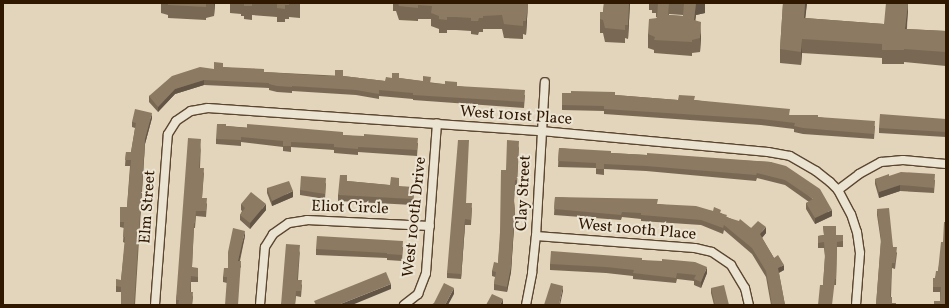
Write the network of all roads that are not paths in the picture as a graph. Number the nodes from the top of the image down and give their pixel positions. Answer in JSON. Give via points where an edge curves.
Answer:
{"nodes":[{"id":1,"x":546,"y":82,"type":"dead end"},
{"id":2,"x":183,"y":116,"type":"joint"},
{"id":3,"x":437,"y":124,"type":"junction"},
{"id":4,"x":542,"y":131,"type":"junction"},
{"id":5,"x":946,"y":164,"type":"edge"},
{"id":6,"x":838,"y":190,"type":"junction"},
{"id":7,"x":430,"y":226,"type":"junction"},
{"id":8,"x":536,"y":236,"type":"junction"},
{"id":9,"x":155,"y":305,"type":"edge"},
{"id":10,"x":260,"y":305,"type":"edge"},
{"id":11,"x":404,"y":305,"type":"edge"},
{"id":12,"x":526,"y":305,"type":"edge"},
{"id":13,"x":749,"y":305,"type":"edge"},
{"id":14,"x":856,"y":305,"type":"edge"}],
"edges":[{"from":1,"to":4,"type":"street","name":"Clay Street"},
{"from":2,"to":3,"type":"street","name":"West 101st Place","via":[[191,111],[208,108]]},
{"from":2,"to":9,"type":"street","name":"Elm Street","via":[[171,128],[166,148]]},
{"from":3,"to":4,"type":"street","name":"West 101st Place"},
{"from":3,"to":7,"type":"street","name":"West 100th Drive"},
{"from":4,"to":6,"type":"street","name":"West 101st Place","via":[[782,154],[810,167]]},
{"from":4,"to":8,"type":"street","name":"Clay Street"},
{"from":5,"to":6,"type":"street","via":[[903,160],[881,162]]},
{"from":6,"to":14,"type":"street","via":[[857,232],[860,253]]},
{"from":7,"to":10,"type":"street","name":"Eliot Circle","via":[[307,220],[289,224],[274,234],[265,247]]},
{"from":7,"to":11,"type":"street","name":"West 100th Drive","via":[[428,261],[422,285],[418,294]]},
{"from":8,"to":12,"type":"street","name":"Clay Street"},
{"from":8,"to":13,"type":"street","name":"West 100th Place","via":[[695,248],[712,252],[731,265],[745,288]]}]}
